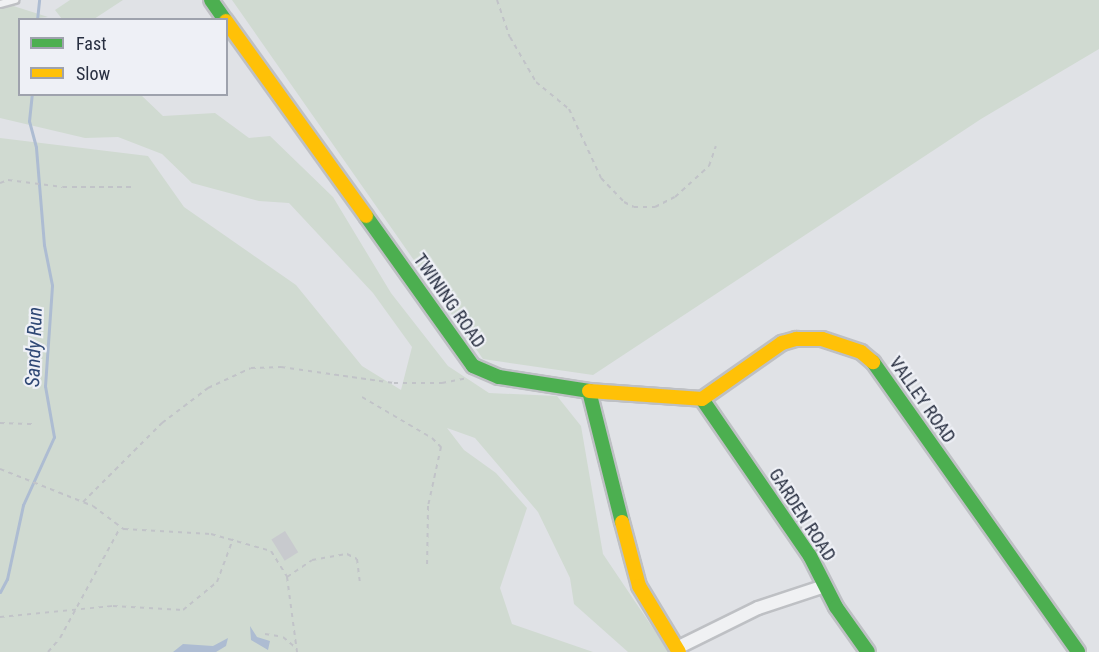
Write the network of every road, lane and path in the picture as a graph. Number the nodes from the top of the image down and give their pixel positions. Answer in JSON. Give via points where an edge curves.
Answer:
{"nodes":[{"id":1,"x":15,"y":0,"type":"edge"},
{"id":2,"x":211,"y":0,"type":"edge"},
{"id":3,"x":496,"y":0,"type":"edge"},
{"id":4,"x":0,"y":4,"type":"edge"},
{"id":5,"x":224,"y":18,"type":"edge"},
{"id":6,"x":228,"y":23,"type":"edge"},
{"id":7,"x":716,"y":146,"type":"dead end"},
{"id":8,"x":0,"y":183,"type":"edge"},
{"id":9,"x":133,"y":187,"type":"dead end"},
{"id":10,"x":483,"y":372,"type":"junction"},
{"id":11,"x":589,"y":391,"type":"junction"},
{"id":12,"x":362,"y":397,"type":"dead end"},
{"id":13,"x":702,"y":399,"type":"junction"},
{"id":14,"x":0,"y":423,"type":"edge"},
{"id":15,"x":36,"y":424,"type":"dead end"},
{"id":16,"x":0,"y":469,"type":"edge"},
{"id":17,"x":83,"y":502,"type":"junction"},
{"id":18,"x":120,"y":527,"type":"junction"},
{"id":19,"x":233,"y":538,"type":"junction"},
{"id":20,"x":427,"y":568,"type":"dead end"},
{"id":21,"x":286,"y":577,"type":"junction"},
{"id":22,"x":360,"y":583,"type":"dead end"},
{"id":23,"x":825,"y":586,"type":"junction"},
{"id":24,"x":73,"y":609,"type":"junction"},
{"id":25,"x":0,"y":617,"type":"edge"},
{"id":26,"x":265,"y":634,"type":"dead end"},
{"id":27,"x":678,"y":650,"type":"edge"},
{"id":28,"x":297,"y":651,"type":"edge"},
{"id":29,"x":48,"y":652,"type":"edge"},
{"id":30,"x":868,"y":652,"type":"edge"},
{"id":31,"x":1078,"y":652,"type":"edge"}],
"edges":[{"from":1,"to":4,"type":"lane"},
{"from":2,"to":5,"type":"street","name":"TWINING ROAD"},
{"from":3,"to":7,"type":"path","via":[[510,38],[536,82],[569,109],[601,178],[624,202],[634,207],[654,207],[675,197],[709,166]]},
{"from":6,"to":10,"type":"street","name":"TWINING ROAD","via":[[473,366]]},
{"from":8,"to":9,"type":"path","via":[[8,180]]},
{"from":10,"to":11,"type":"street","name":"TWINING ROAD"},
{"from":10,"to":17,"type":"path","via":[[442,383],[394,383],[281,367],[251,369],[208,388],[162,423]]},
{"from":11,"to":13,"type":"street"},
{"from":11,"to":27,"type":"street","via":[[639,586]]},
{"from":12,"to":20,"type":"path","via":[[441,447],[428,507]]},
{"from":13,"to":23,"type":"street","name":"GARDEN ROAD","via":[[810,556]]},
{"from":13,"to":31,"type":"street","name":"VALLEY ROAD","via":[[782,343],[822,339],[861,352],[871,359]]},
{"from":14,"to":15,"type":"path"},
{"from":16,"to":17,"type":"path"},
{"from":17,"to":18,"type":"path","via":[[98,508]]},
{"from":18,"to":19,"type":"path"},
{"from":18,"to":24,"type":"path"},
{"from":19,"to":21,"type":"path","via":[[271,551]]},
{"from":19,"to":24,"type":"path","via":[[217,582],[186,609]]},
{"from":21,"to":22,"type":"path","via":[[312,560],[347,554],[357,559]]},
{"from":21,"to":28,"type":"path"},
{"from":23,"to":27,"type":"street","via":[[758,608]]},
{"from":23,"to":30,"type":"street","name":"GARDEN ROAD"},
{"from":24,"to":25,"type":"path"},
{"from":24,"to":29,"type":"path"},
{"from":26,"to":28,"type":"path","via":[[289,640]]}]}
